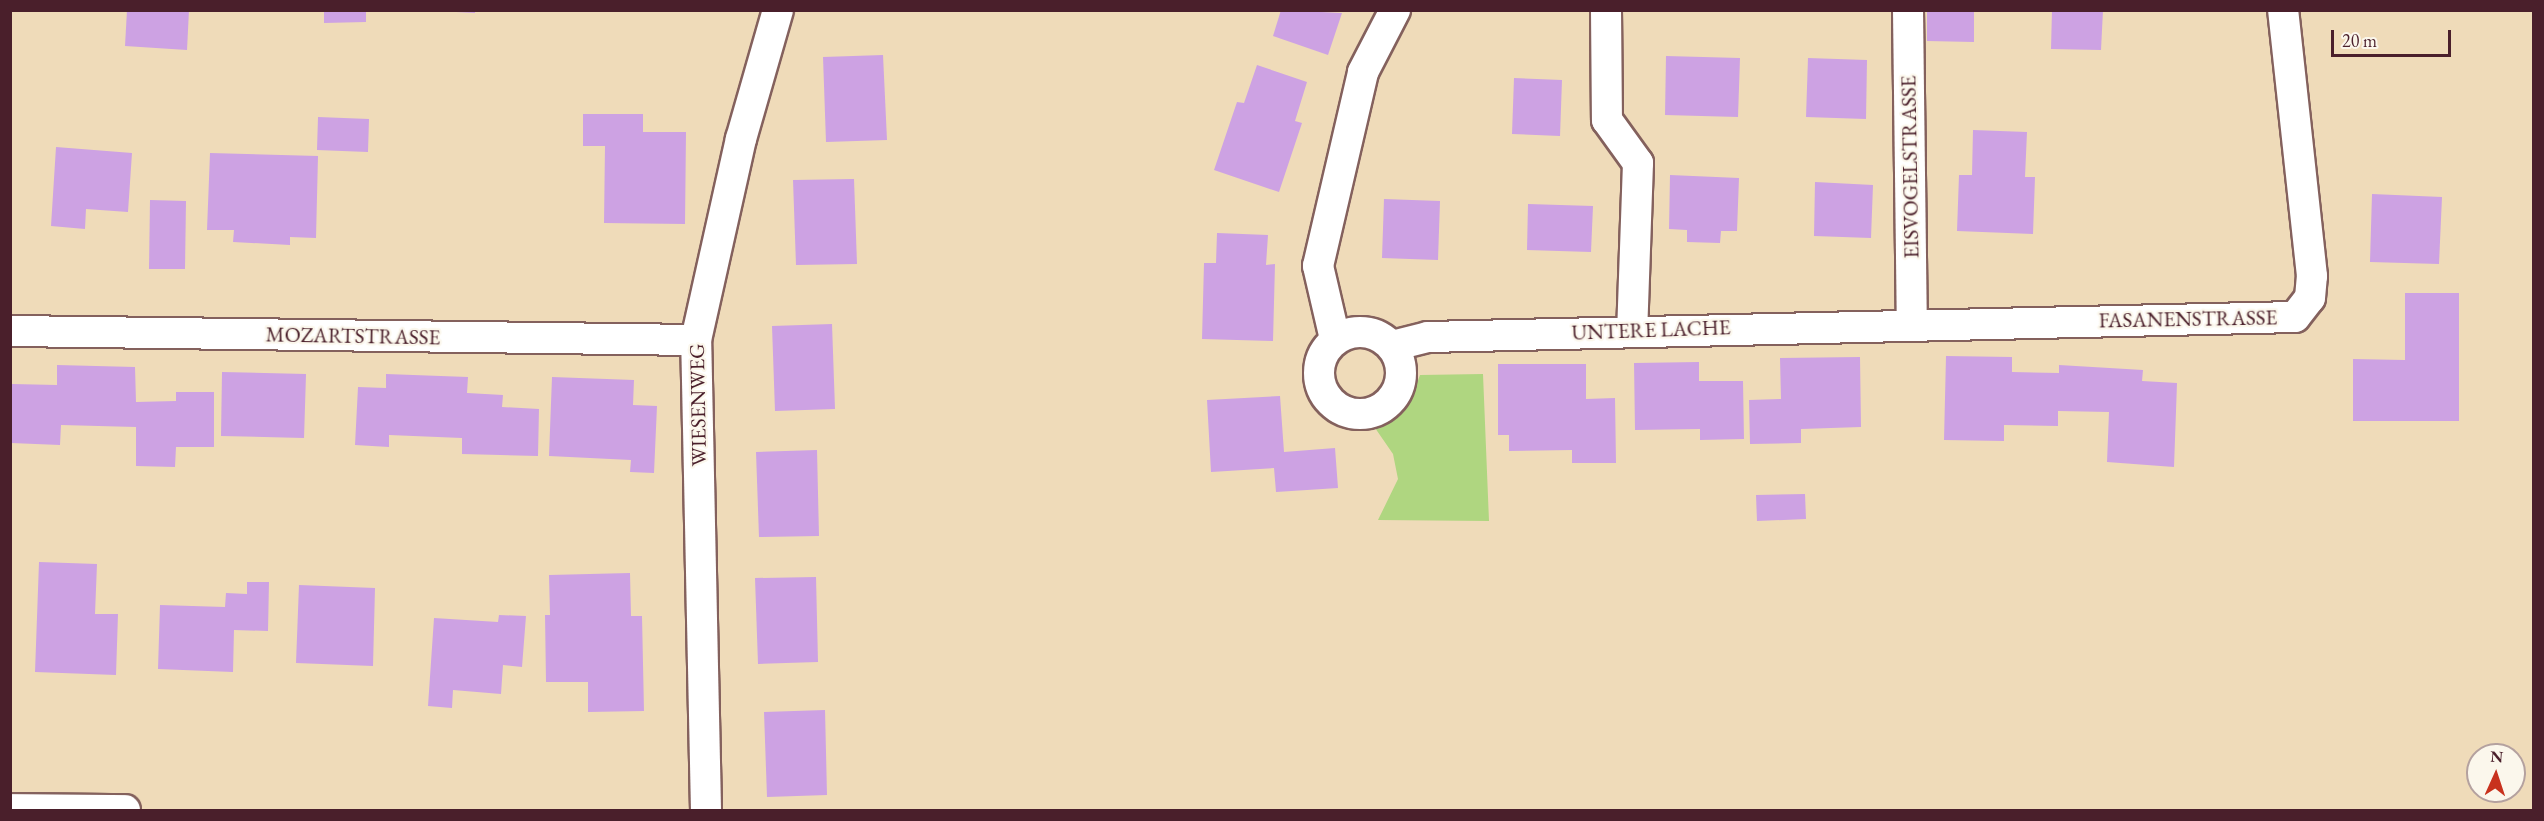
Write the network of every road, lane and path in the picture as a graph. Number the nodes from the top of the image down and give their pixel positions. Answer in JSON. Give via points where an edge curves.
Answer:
{"nodes":[{"id":1,"x":778,"y":10,"type":"edge"},
{"id":2,"x":1395,"y":10,"type":"edge"},
{"id":3,"x":1606,"y":10,"type":"edge"},
{"id":4,"x":1908,"y":10,"type":"edge"},
{"id":5,"x":2283,"y":10,"type":"edge"},
{"id":6,"x":1912,"y":324,"type":"junction"},
{"id":7,"x":10,"y":331,"type":"edge"},
{"id":8,"x":1632,"y":331,"type":"junction"},
{"id":9,"x":1335,"y":339,"type":"junction"},
{"id":10,"x":696,"y":340,"type":"junction"},
{"id":11,"x":1392,"y":346,"type":"junction"},
{"id":12,"x":10,"y":809,"type":"edge"},
{"id":13,"x":125,"y":810,"type":"edge"},
{"id":14,"x":706,"y":810,"type":"edge"}],
"edges":[{"from":1,"to":10,"type":"street","name":"WIESENWEG","via":[[741,139]]},
{"from":2,"to":9,"type":"street","via":[[1363,72],[1318,266]]},
{"from":3,"to":8,"type":"street","via":[[1607,120],[1638,162]]},
{"from":4,"to":6,"type":"street","name":"EISVOGELSTRASSE"},
{"from":5,"to":6,"type":"street","name":"FASANENSTRASSE","via":[[2312,276],[2310,298],[2295,317]]},
{"from":6,"to":8,"type":"street","name":"UNTERE LACHE"},
{"from":7,"to":10,"type":"street","name":"MOZARTSTRASSE"},
{"from":8,"to":11,"type":"street","name":"UNTERE LACHE","via":[[1428,337]]},
{"from":9,"to":11,"type":"street","via":[[1359,331],[1382,338]]},
{"from":9,"to":11,"type":"street","via":[[1321,360],[1320,385],[1335,406],[1359,414],[1384,406],[1394,397],[1401,371]]},
{"from":10,"to":14,"type":"street","name":"WIESENWEG"},
{"from":12,"to":13,"type":"street"}]}
